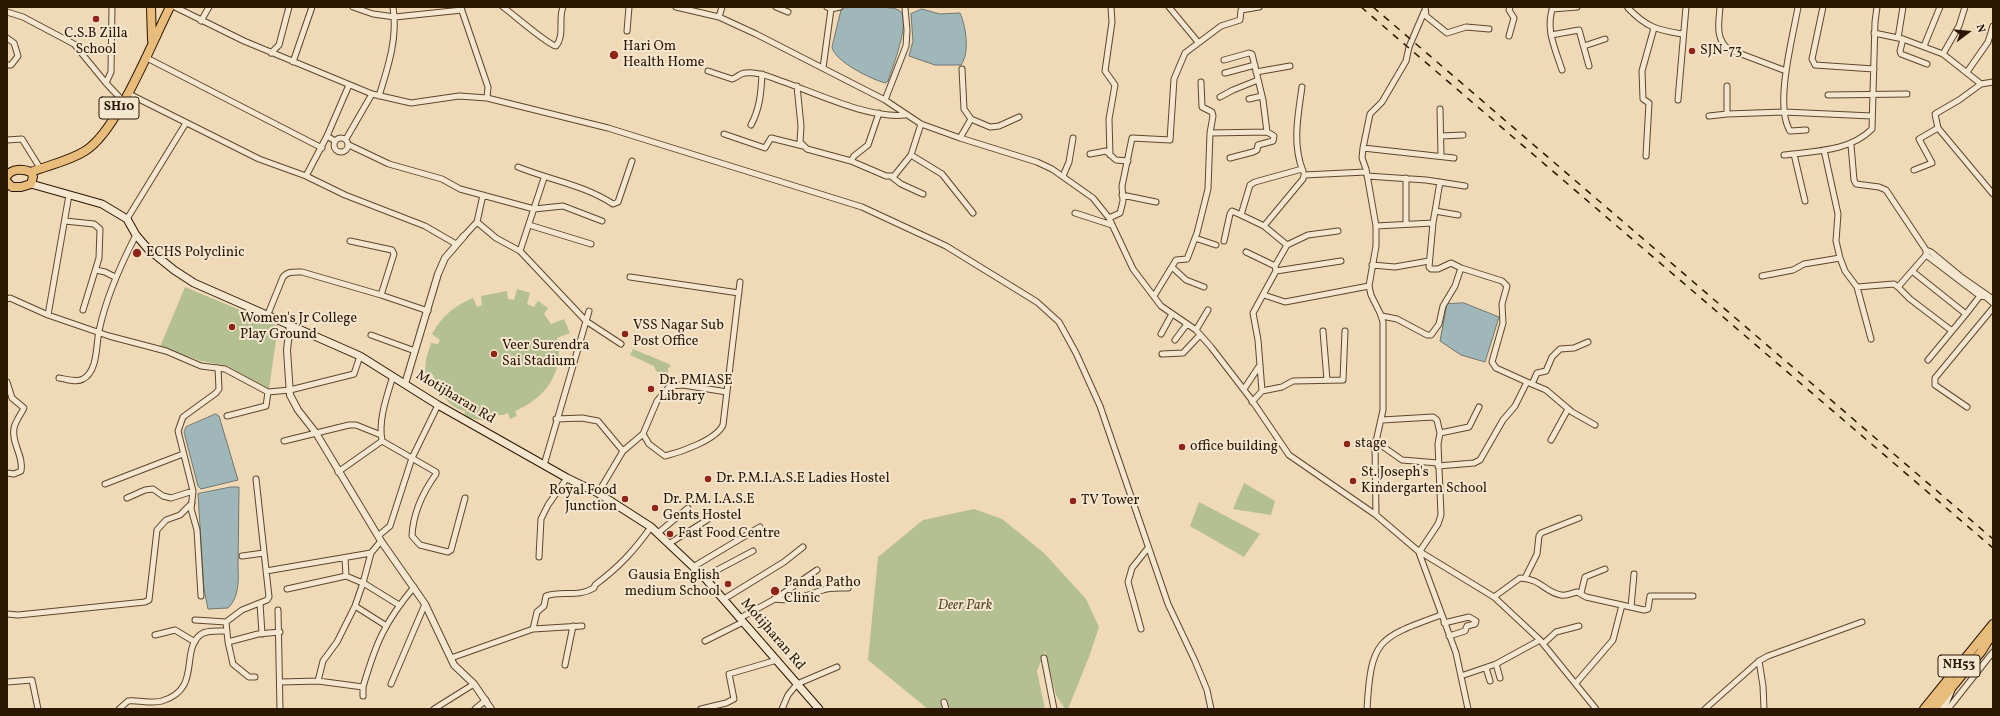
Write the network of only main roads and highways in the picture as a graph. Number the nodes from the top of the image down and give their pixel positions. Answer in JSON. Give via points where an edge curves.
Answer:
{"nodes":[{"id":1,"x":151,"y":7,"type":"edge"},
{"id":2,"x":170,"y":7,"type":"edge"},
{"id":3,"x":151,"y":43,"type":"junction"},
{"id":4,"x":31,"y":172,"type":"junction"},
{"id":5,"x":7,"y":176,"type":"edge"},
{"id":6,"x":7,"y":182,"type":"edge"},
{"id":7,"x":31,"y":184,"type":"junction"},
{"id":8,"x":1993,"y":624,"type":"edge"},
{"id":9,"x":1993,"y":633,"type":"edge"},
{"id":10,"x":1952,"y":688,"type":"junction"},
{"id":11,"x":819,"y":709,"type":"edge"},
{"id":12,"x":1924,"y":709,"type":"edge"},
{"id":13,"x":1934,"y":709,"type":"edge"},
{"id":14,"x":1943,"y":709,"type":"edge"}],
"edges":[{"from":1,"to":3,"type":"main road"},
{"from":2,"to":3,"type":"main road","number":"SH10"},
{"from":3,"to":4,"type":"main road","number":"SH10","via":[[128,93],[111,123],[95,144],[76,156]]},
{"from":4,"to":5,"type":"main road","number":"SH10","via":[[14,170]]},
{"from":4,"to":7,"type":"main road"},
{"from":6,"to":7,"type":"main road","via":[[16,188]]},
{"from":7,"to":11,"type":"main road","name":"Motijharan Rd","via":[[102,204],[127,219],[142,243],[194,283],[360,356],[438,405],[598,493],[651,527],[704,577]]},
{"from":8,"to":12,"type":"main road","number":"NH53"},
{"from":9,"to":10,"type":"main road","number":"NH53"},
{"from":10,"to":13,"type":"main road","number":"NH53"},
{"from":10,"to":14,"type":"main road"}]}
